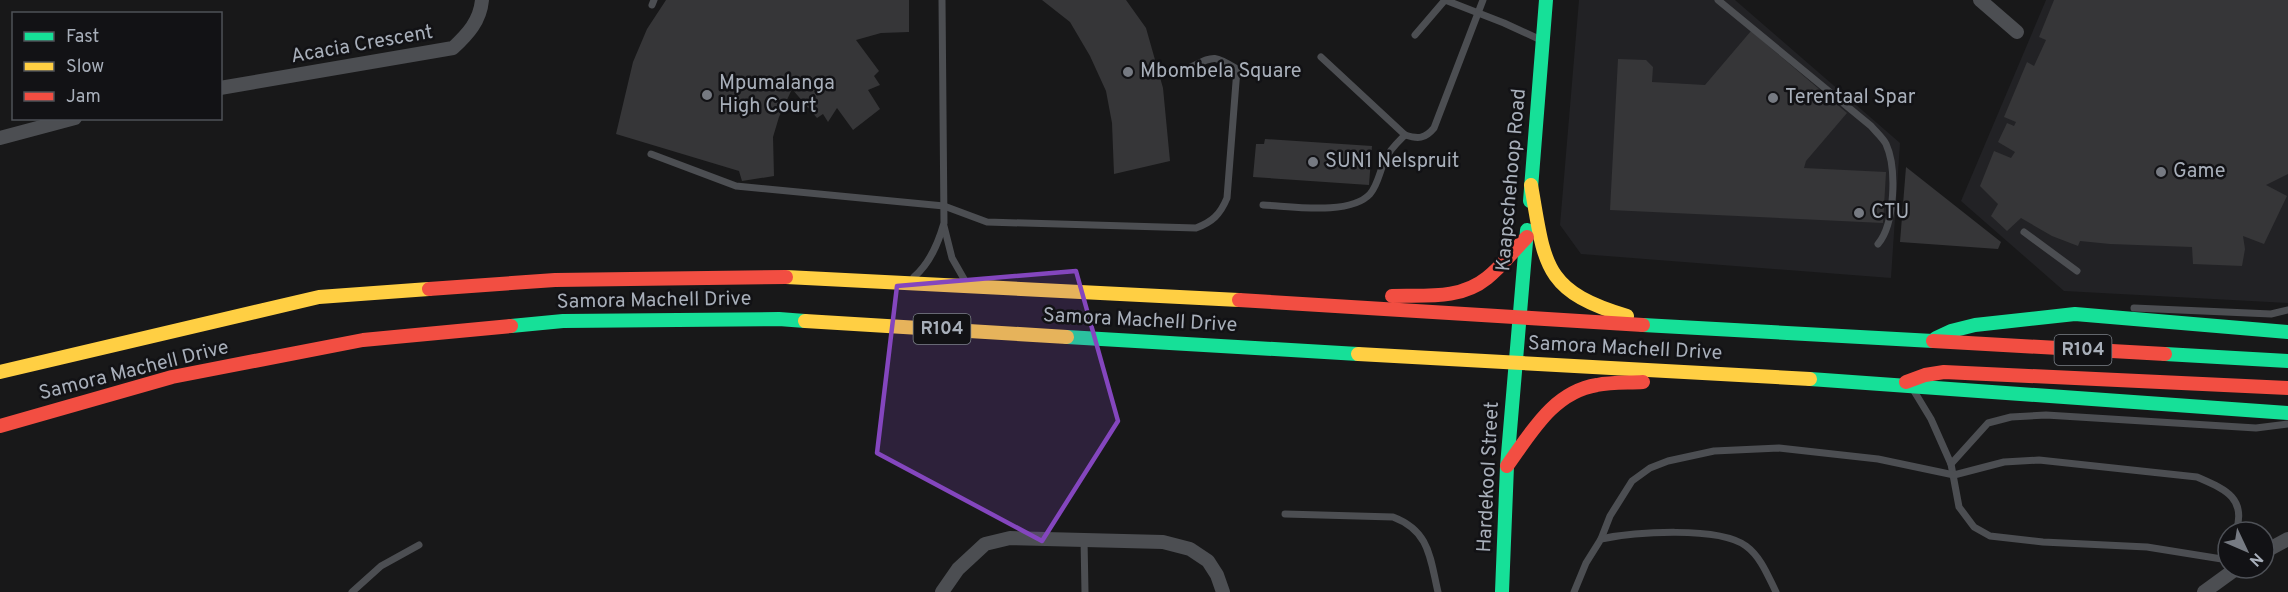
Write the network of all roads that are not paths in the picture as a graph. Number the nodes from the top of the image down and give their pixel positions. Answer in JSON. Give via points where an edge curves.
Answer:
{"nodes":[{"id":1,"x":482,"y":0,"type":"edge"},
{"id":2,"x":942,"y":0,"type":"edge"},
{"id":3,"x":1445,"y":0,"type":"edge"},
{"id":4,"x":1483,"y":0,"type":"edge"},
{"id":5,"x":1546,"y":0,"type":"edge"},
{"id":6,"x":1718,"y":0,"type":"edge"},
{"id":7,"x":1980,"y":0,"type":"edge"},
{"id":8,"x":1478,"y":13,"type":"junction"},
{"id":9,"x":2017,"y":32,"type":"dead end"},
{"id":10,"x":1415,"y":35,"type":"dead end"},
{"id":11,"x":1543,"y":41,"type":"junction"},
{"id":12,"x":1321,"y":57,"type":"dead end"},
{"id":13,"x":1189,"y":68,"type":"dead end"},
{"id":14,"x":222,"y":88,"type":"edge"},
{"id":15,"x":68,"y":120,"type":"edge"},
{"id":16,"x":1405,"y":135,"type":"junction"},
{"id":17,"x":0,"y":138,"type":"edge"},
{"id":18,"x":651,"y":154,"type":"dead end"},
{"id":19,"x":1531,"y":186,"type":"junction"},
{"id":20,"x":1263,"y":205,"type":"dead end"},
{"id":21,"x":944,"y":206,"type":"junction"},
{"id":22,"x":944,"y":223,"type":"junction"},
{"id":23,"x":2024,"y":232,"type":"dead end"},
{"id":24,"x":1527,"y":237,"type":"junction"},
{"id":25,"x":1878,"y":244,"type":"dead end"},
{"id":26,"x":2077,"y":271,"type":"dead end"},
{"id":27,"x":908,"y":282,"type":"junction"},
{"id":28,"x":969,"y":286,"type":"junction"},
{"id":29,"x":1241,"y":301,"type":"junction"},
{"id":30,"x":2107,"y":308,"type":"dead end"},
{"id":31,"x":2130,"y":308,"type":"dead end"},
{"id":32,"x":2288,"y":310,"type":"edge"},
{"id":33,"x":2075,"y":314,"type":"junction"},
{"id":34,"x":1520,"y":318,"type":"junction"},
{"id":35,"x":1654,"y":326,"type":"junction"},
{"id":36,"x":2288,"y":332,"type":"edge"},
{"id":37,"x":1929,"y":342,"type":"junction"},
{"id":38,"x":2288,"y":361,"type":"edge"},
{"id":39,"x":1515,"y":364,"type":"junction"},
{"id":40,"x":0,"y":372,"type":"edge"},
{"id":41,"x":1746,"y":375,"type":"junction"},
{"id":42,"x":1893,"y":386,"type":"junction"},
{"id":43,"x":1912,"y":388,"type":"junction"},
{"id":44,"x":2288,"y":388,"type":"edge"},
{"id":45,"x":2288,"y":413,"type":"edge"},
{"id":46,"x":2288,"y":424,"type":"edge"},
{"id":47,"x":0,"y":426,"type":"edge"},
{"id":48,"x":1950,"y":464,"type":"junction"},
{"id":49,"x":1508,"y":466,"type":"junction"},
{"id":50,"x":1954,"y":475,"type":"junction"},
{"id":51,"x":1285,"y":514,"type":"dead end"},
{"id":52,"x":2240,"y":520,"type":"edge"},
{"id":53,"x":1084,"y":539,"type":"junction"},
{"id":54,"x":1601,"y":539,"type":"junction"},
{"id":55,"x":419,"y":545,"type":"dead end"},
{"id":56,"x":2216,"y":558,"type":"edge"},
{"id":57,"x":2220,"y":580,"type":"edge"},
{"id":58,"x":352,"y":592,"type":"edge"},
{"id":59,"x":942,"y":592,"type":"edge"},
{"id":60,"x":1085,"y":592,"type":"edge"},
{"id":61,"x":1223,"y":592,"type":"edge"},
{"id":62,"x":1438,"y":592,"type":"edge"},
{"id":63,"x":1502,"y":592,"type":"edge"},
{"id":64,"x":1574,"y":592,"type":"edge"},
{"id":65,"x":1776,"y":592,"type":"edge"},
{"id":66,"x":2204,"y":592,"type":"edge"}],
"edges":[{"from":1,"to":14,"type":"street","name":"Acacia Crescent","via":[[470,32],[453,48]]},
{"from":2,"to":21,"type":"lane"},
{"from":3,"to":8,"type":"lane"},
{"from":3,"to":10,"type":"lane"},
{"from":4,"to":8,"type":"lane"},
{"from":5,"to":11,"type":"main road","name":"Kaapschehoop Road"},
{"from":6,"to":25,"type":"lane","via":[[1886,142],[1893,167],[1892,190],[1889,224]]},
{"from":7,"to":9,"type":"street"},
{"from":8,"to":11,"type":"lane"},
{"from":8,"to":16,"type":"lane","via":[[1434,128],[1424,137]]},
{"from":11,"to":19,"type":"main road","name":"Kaapschehoop Road"},
{"from":12,"to":16,"type":"lane"},
{"from":13,"to":21,"type":"lane","via":[[1211,57],[1221,58],[1237,69],[1227,198],[1222,211],[1211,222],[1196,228],[987,222]]},
{"from":15,"to":17,"type":"street"},
{"from":16,"to":20,"type":"lane","via":[[1386,156],[1374,187],[1365,198],[1329,208]]},
{"from":18,"to":21,"type":"lane","via":[[736,186]]},
{"from":19,"to":24,"type":"main road","name":"Kaapschehoop Road"},
{"from":19,"to":35,"type":"main road","via":[[1546,261],[1555,277],[1577,297]]},
{"from":21,"to":22,"type":"lane"},
{"from":22,"to":27,"type":"lane","via":[[930,258]]},
{"from":22,"to":28,"type":"lane","via":[[952,258]]},
{"from":23,"to":26,"type":"lane"},
{"from":24,"to":29,"type":"main road","via":[[1487,278],[1459,293]]},
{"from":24,"to":34,"type":"main road","name":"Kaapschehoop Road"},
{"from":27,"to":28,"type":"main road","name":"Samora Machell Drive","number":"R104"},
{"from":27,"to":40,"type":"main road","name":"Samora Machell Drive","number":"R104","via":[[793,277],[618,278],[319,297]]},
{"from":28,"to":29,"type":"main road","name":"Samora Machell Drive","number":"R104"},
{"from":29,"to":34,"type":"main road","name":"Samora Machell Drive","number":"R104"},
{"from":30,"to":33,"type":"lane"},
{"from":31,"to":32,"type":"lane","via":[[2271,314]]},
{"from":33,"to":36,"type":"main road"},
{"from":33,"to":37,"type":"main road","via":[[1975,325]]},
{"from":34,"to":35,"type":"main road","name":"Samora Machell Drive","number":"R104"},
{"from":34,"to":39,"type":"main road","name":"Kaapschehoop Road"},
{"from":35,"to":37,"type":"main road","name":"Samora Machell Drive","number":"R104"},
{"from":37,"to":38,"type":"main road","name":"Samora Machell Drive","number":"R104"},
{"from":39,"to":41,"type":"main road","name":"Samora Machell Drive","number":"R104"},
{"from":39,"to":47,"type":"main road","name":"Samora Machell Drive","number":"R104","via":[[779,319],[563,321],[363,340],[172,377]]},
{"from":39,"to":49,"type":"main road","name":"Hardekool Street"},
{"from":41,"to":42,"type":"main road","name":"Samora Machell Drive","number":"R104"},
{"from":41,"to":49,"type":"main road","via":[[1590,386],[1570,393],[1547,412]]},
{"from":42,"to":43,"type":"main road","name":"Samora Machell Drive","number":"R104"},
{"from":42,"to":44,"type":"main road","via":[[1944,372]]},
{"from":43,"to":45,"type":"main road","name":"Samora Machell Drive","number":"R104"},
{"from":43,"to":48,"type":"lane","via":[[1931,419]]},
{"from":46,"to":48,"type":"lane","via":[[2256,428],[2046,415],[2011,417],[1988,423]]},
{"from":48,"to":50,"type":"lane"},
{"from":49,"to":63,"type":"main road","name":"Hardekool Street"},
{"from":50,"to":52,"type":"lane","via":[[2004,462],[2039,460],[2197,477],[2235,499]]},
{"from":50,"to":54,"type":"lane","via":[[1878,459],[1779,448],[1714,451],[1668,461],[1632,481]]},
{"from":50,"to":56,"type":"lane","via":[[1959,507],[1974,527],[1990,536],[2147,547]]},
{"from":51,"to":62,"type":"lane","via":[[1393,517],[1407,522],[1427,545]]},
{"from":53,"to":59,"type":"street","via":[[1010,538],[985,544],[958,568]]},
{"from":53,"to":60,"type":"lane"},
{"from":53,"to":61,"type":"street","via":[[1163,542],[1190,549],[1208,561]]},
{"from":54,"to":64,"type":"lane"},
{"from":54,"to":65,"type":"lane","via":[[1692,533],[1725,537],[1746,546],[1762,564]]},
{"from":55,"to":58,"type":"lane","via":[[381,566]]},
{"from":57,"to":66,"type":"street"}]}
